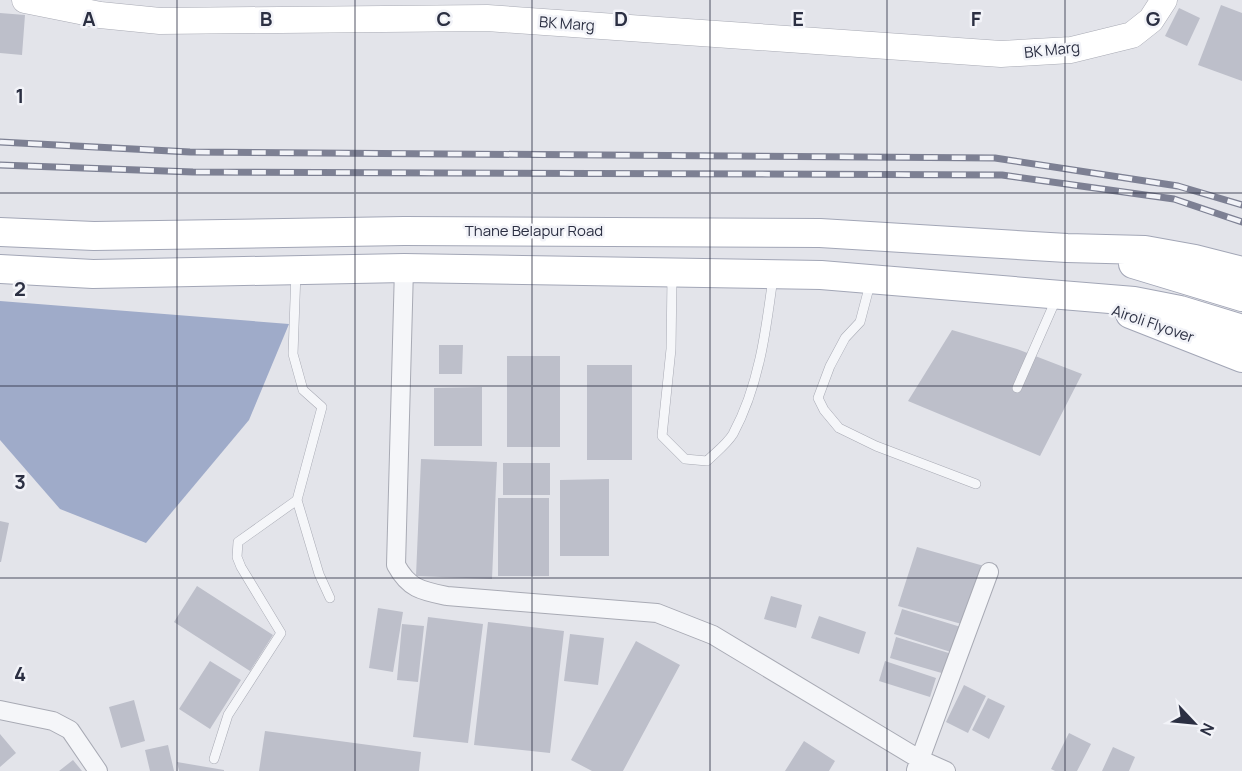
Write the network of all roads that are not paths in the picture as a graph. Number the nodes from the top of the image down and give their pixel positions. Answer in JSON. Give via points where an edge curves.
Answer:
{"nodes":[{"id":1,"x":25,"y":0,"type":"edge"},
{"id":2,"x":1164,"y":0,"type":"edge"},
{"id":3,"x":492,"y":9,"type":"edge"},
{"id":4,"x":0,"y":231,"type":"edge"},
{"id":5,"x":404,"y":268,"type":"junction"},
{"id":6,"x":0,"y":269,"type":"edge"},
{"id":7,"x":296,"y":270,"type":"junction"},
{"id":8,"x":672,"y":272,"type":"junction"},
{"id":9,"x":773,"y":275,"type":"junction"},
{"id":10,"x":871,"y":279,"type":"junction"},
{"id":11,"x":1238,"y":287,"type":"edge"},
{"id":12,"x":1059,"y":295,"type":"junction"},
{"id":13,"x":1242,"y":329,"type":"edge"},
{"id":14,"x":1242,"y":358,"type":"edge"},
{"id":15,"x":1017,"y":388,"type":"dead end"},
{"id":16,"x":976,"y":484,"type":"dead end"},
{"id":17,"x":297,"y":500,"type":"junction"},
{"id":18,"x":989,"y":572,"type":"dead end"},
{"id":19,"x":330,"y":598,"type":"dead end"},
{"id":20,"x":0,"y":710,"type":"edge"},
{"id":21,"x":214,"y":759,"type":"dead end"},
{"id":22,"x":917,"y":765,"type":"edge"},
{"id":23,"x":98,"y":771,"type":"edge"},
{"id":24,"x":946,"y":771,"type":"edge"}],
"edges":[{"from":1,"to":3,"type":"street","name":"BK Marg","via":[[100,15],[160,21]]},
{"from":2,"to":3,"type":"street","name":"BK Marg","via":[[1151,20],[1132,35],[1071,50],[1001,54]]},
{"from":4,"to":11,"type":"main road","name":"Thane Belapur Road","via":[[94,236],[404,231],[820,233],[1067,248]]},
{"from":5,"to":7,"type":"main road"},
{"from":5,"to":8,"type":"main road"},
{"from":5,"to":22,"type":"street","via":[[396,565],[403,579],[420,591],[447,596],[657,613],[712,635]]},
{"from":6,"to":7,"type":"main road","via":[[93,274]]},
{"from":7,"to":17,"type":"lane","via":[[293,354],[303,390],[322,406]]},
{"from":8,"to":9,"type":"main road"},
{"from":8,"to":9,"type":"lane","via":[[671,349],[662,436],[685,459],[707,461],[732,436],[752,387],[765,343]]},
{"from":9,"to":10,"type":"main road"},
{"from":10,"to":12,"type":"main road"},
{"from":10,"to":16,"type":"lane","via":[[860,322],[845,338],[818,398],[824,410],[839,428]]},
{"from":12,"to":13,"type":"main road","via":[[1134,301]]},
{"from":12,"to":14,"type":"main road","name":"Airoli Flyover","via":[[1131,314]]},
{"from":12,"to":15,"type":"lane"},
{"from":17,"to":19,"type":"lane"},
{"from":17,"to":21,"type":"lane","via":[[238,542],[241,567],[281,633],[228,715]]},
{"from":18,"to":22,"type":"street"},
{"from":20,"to":23,"type":"street","via":[[53,721],[70,730]]},
{"from":22,"to":24,"type":"street"}]}
